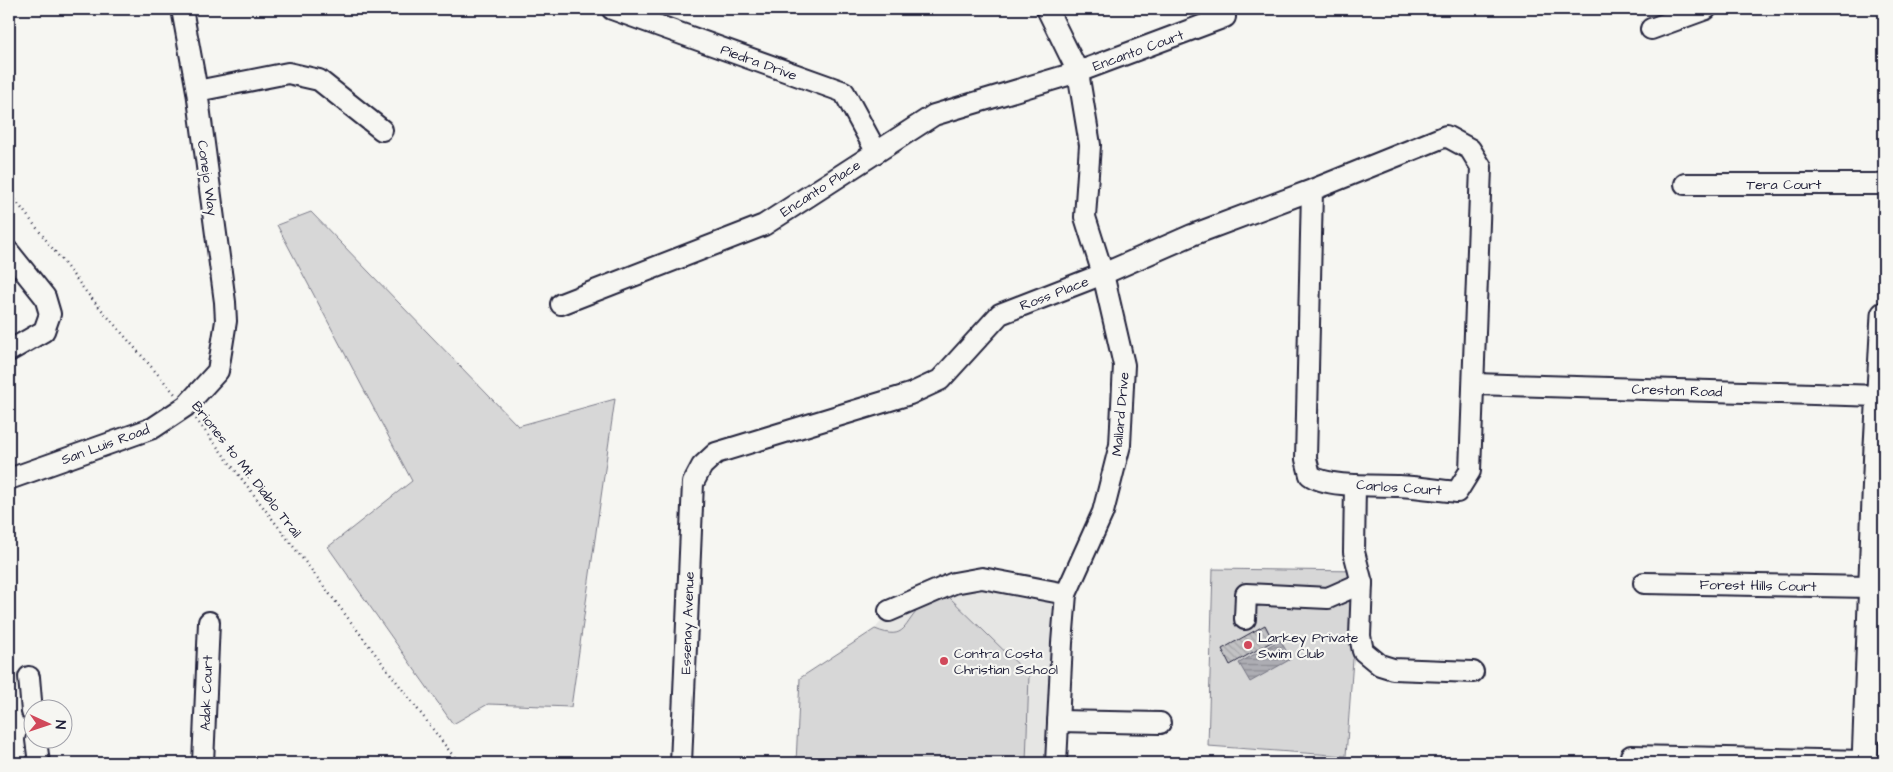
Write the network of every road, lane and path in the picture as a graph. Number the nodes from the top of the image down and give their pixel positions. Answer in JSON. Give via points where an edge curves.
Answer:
{"nodes":[{"id":1,"x":182,"y":9,"type":"edge"},
{"id":2,"x":1047,"y":9,"type":"edge"},
{"id":3,"x":1706,"y":9,"type":"edge"},
{"id":4,"x":623,"y":11,"type":"edge"},
{"id":5,"x":1226,"y":17,"type":"dead end"},
{"id":6,"x":1652,"y":30,"type":"dead end"},
{"id":7,"x":1078,"y":72,"type":"junction"},
{"id":8,"x":196,"y":91,"type":"junction"},
{"id":9,"x":382,"y":130,"type":"dead end"},
{"id":10,"x":1446,"y":136,"type":"joint"},
{"id":11,"x":876,"y":151,"type":"junction"},
{"id":12,"x":1685,"y":184,"type":"dead end"},
{"id":13,"x":1884,"y":184,"type":"edge"},
{"id":14,"x":1312,"y":190,"type":"junction"},
{"id":15,"x":9,"y":192,"type":"edge"},
{"id":16,"x":9,"y":252,"type":"edge"},
{"id":17,"x":1103,"y":274,"type":"junction"},
{"id":18,"x":561,"y":304,"type":"dead end"},
{"id":19,"x":1884,"y":315,"type":"edge"},
{"id":20,"x":222,"y":347,"type":"joint"},
{"id":21,"x":9,"y":351,"type":"edge"},
{"id":22,"x":1474,"y":384,"type":"junction"},
{"id":23,"x":1880,"y":396,"type":"junction"},
{"id":24,"x":186,"y":406,"type":"junction"},
{"id":25,"x":1880,"y":446,"type":"edge"},
{"id":26,"x":9,"y":479,"type":"edge"},
{"id":27,"x":693,"y":483,"type":"joint"},
{"id":28,"x":1355,"y":485,"type":"junction"},
{"id":29,"x":1644,"y":583,"type":"dead end"},
{"id":30,"x":1362,"y":584,"type":"junction"},
{"id":31,"x":1871,"y":587,"type":"junction"},
{"id":32,"x":1066,"y":594,"type":"junction"},
{"id":33,"x":888,"y":611,"type":"dead end"},
{"id":34,"x":1245,"y":619,"type":"dead end"},
{"id":35,"x":209,"y":622,"type":"dead end"},
{"id":36,"x":1473,"y":672,"type":"dead end"},
{"id":37,"x":29,"y":676,"type":"dead end"},
{"id":38,"x":31,"y":700,"type":"edge"},
{"id":39,"x":1058,"y":721,"type":"junction"},
{"id":40,"x":1160,"y":723,"type":"dead end"},
{"id":41,"x":1875,"y":730,"type":"edge"},
{"id":42,"x":37,"y":750,"type":"edge"},
{"id":43,"x":1630,"y":756,"type":"dead end"},
{"id":44,"x":1865,"y":762,"type":"edge"},
{"id":45,"x":39,"y":763,"type":"edge"},
{"id":46,"x":203,"y":763,"type":"edge"},
{"id":47,"x":463,"y":763,"type":"edge"},
{"id":48,"x":681,"y":763,"type":"edge"},
{"id":49,"x":1056,"y":763,"type":"edge"}],
"edges":[{"from":1,"to":8,"type":"street","name":"Conejo Way"},
{"from":2,"to":7,"type":"street","name":"Mallard Drive"},
{"from":3,"to":6,"type":"street"},
{"from":4,"to":11,"type":"street","name":"Piedra Drive","via":[[844,92]]},
{"from":5,"to":7,"type":"street","name":"Encanto Court"},
{"from":7,"to":11,"type":"street","name":"Encanto Place","via":[[934,116]]},
{"from":7,"to":17,"type":"street","name":"Mallard Drive","via":[[1090,145],[1085,216]]},
{"from":8,"to":9,"type":"street","via":[[288,73],[319,80]]},
{"from":8,"to":20,"type":"street","name":"Conejo Way","via":[[225,302]]},
{"from":10,"to":14,"type":"street","name":"Ross Place"},
{"from":10,"to":22,"type":"street","name":"Carlos Court","via":[[1470,149],[1481,167]]},
{"from":11,"to":18,"type":"street","name":"Encanto Place","via":[[764,225]]},
{"from":12,"to":13,"type":"street","name":"Tera Court"},
{"from":14,"to":17,"type":"street","name":"Ross Place","via":[[1192,235]]},
{"from":14,"to":28,"type":"street","name":"Carlos Court","via":[[1306,459],[1310,475],[1315,478]]},
{"from":15,"to":24,"type":"path","name":"Briones to Mt. Diablo Trail","via":[[87,293]]},
{"from":16,"to":21,"type":"street","via":[[46,297],[50,314],[44,331]]},
{"from":17,"to":27,"type":"street","name":"Ross Place","via":[[1000,314],[940,380],[910,394],[716,453],[702,466]]},
{"from":17,"to":32,"type":"street","name":"Mallard Drive","via":[[1124,365],[1120,445],[1103,512]]},
{"from":19,"to":23,"type":"main road"},
{"from":20,"to":24,"type":"street","name":"San Luis Road","via":[[218,371]]},
{"from":22,"to":23,"type":"street","name":"Creston Road"},
{"from":22,"to":28,"type":"street","name":"Carlos Court","via":[[1470,471],[1457,492]]},
{"from":23,"to":25,"type":"main road"},
{"from":24,"to":26,"type":"street","name":"San Luis Road","via":[[153,428]]},
{"from":24,"to":47,"type":"path","name":"Briones to Mt. Diablo Trail","via":[[451,753]]},
{"from":25,"to":31,"type":"main road"},
{"from":27,"to":48,"type":"street","name":"Essenay Avenue"},
{"from":28,"to":30,"type":"street","via":[[1354,552]]},
{"from":29,"to":31,"type":"street","name":"Forest Hills Court"},
{"from":30,"to":34,"type":"street","via":[[1328,598],[1246,594]]},
{"from":30,"to":36,"type":"street","via":[[1360,636],[1363,651],[1371,659],[1393,669]]},
{"from":31,"to":41,"type":"main road"},
{"from":32,"to":33,"type":"street","via":[[982,578],[954,583]]},
{"from":32,"to":39,"type":"street","name":"Mallard Drive"},
{"from":35,"to":46,"type":"street","name":"Adak Court"},
{"from":37,"to":38,"type":"street"},
{"from":39,"to":40,"type":"street"},
{"from":39,"to":49,"type":"street","name":"Mallard Drive"},
{"from":41,"to":44,"type":"main road"},
{"from":42,"to":45,"type":"street"},
{"from":43,"to":44,"type":"street"}]}
